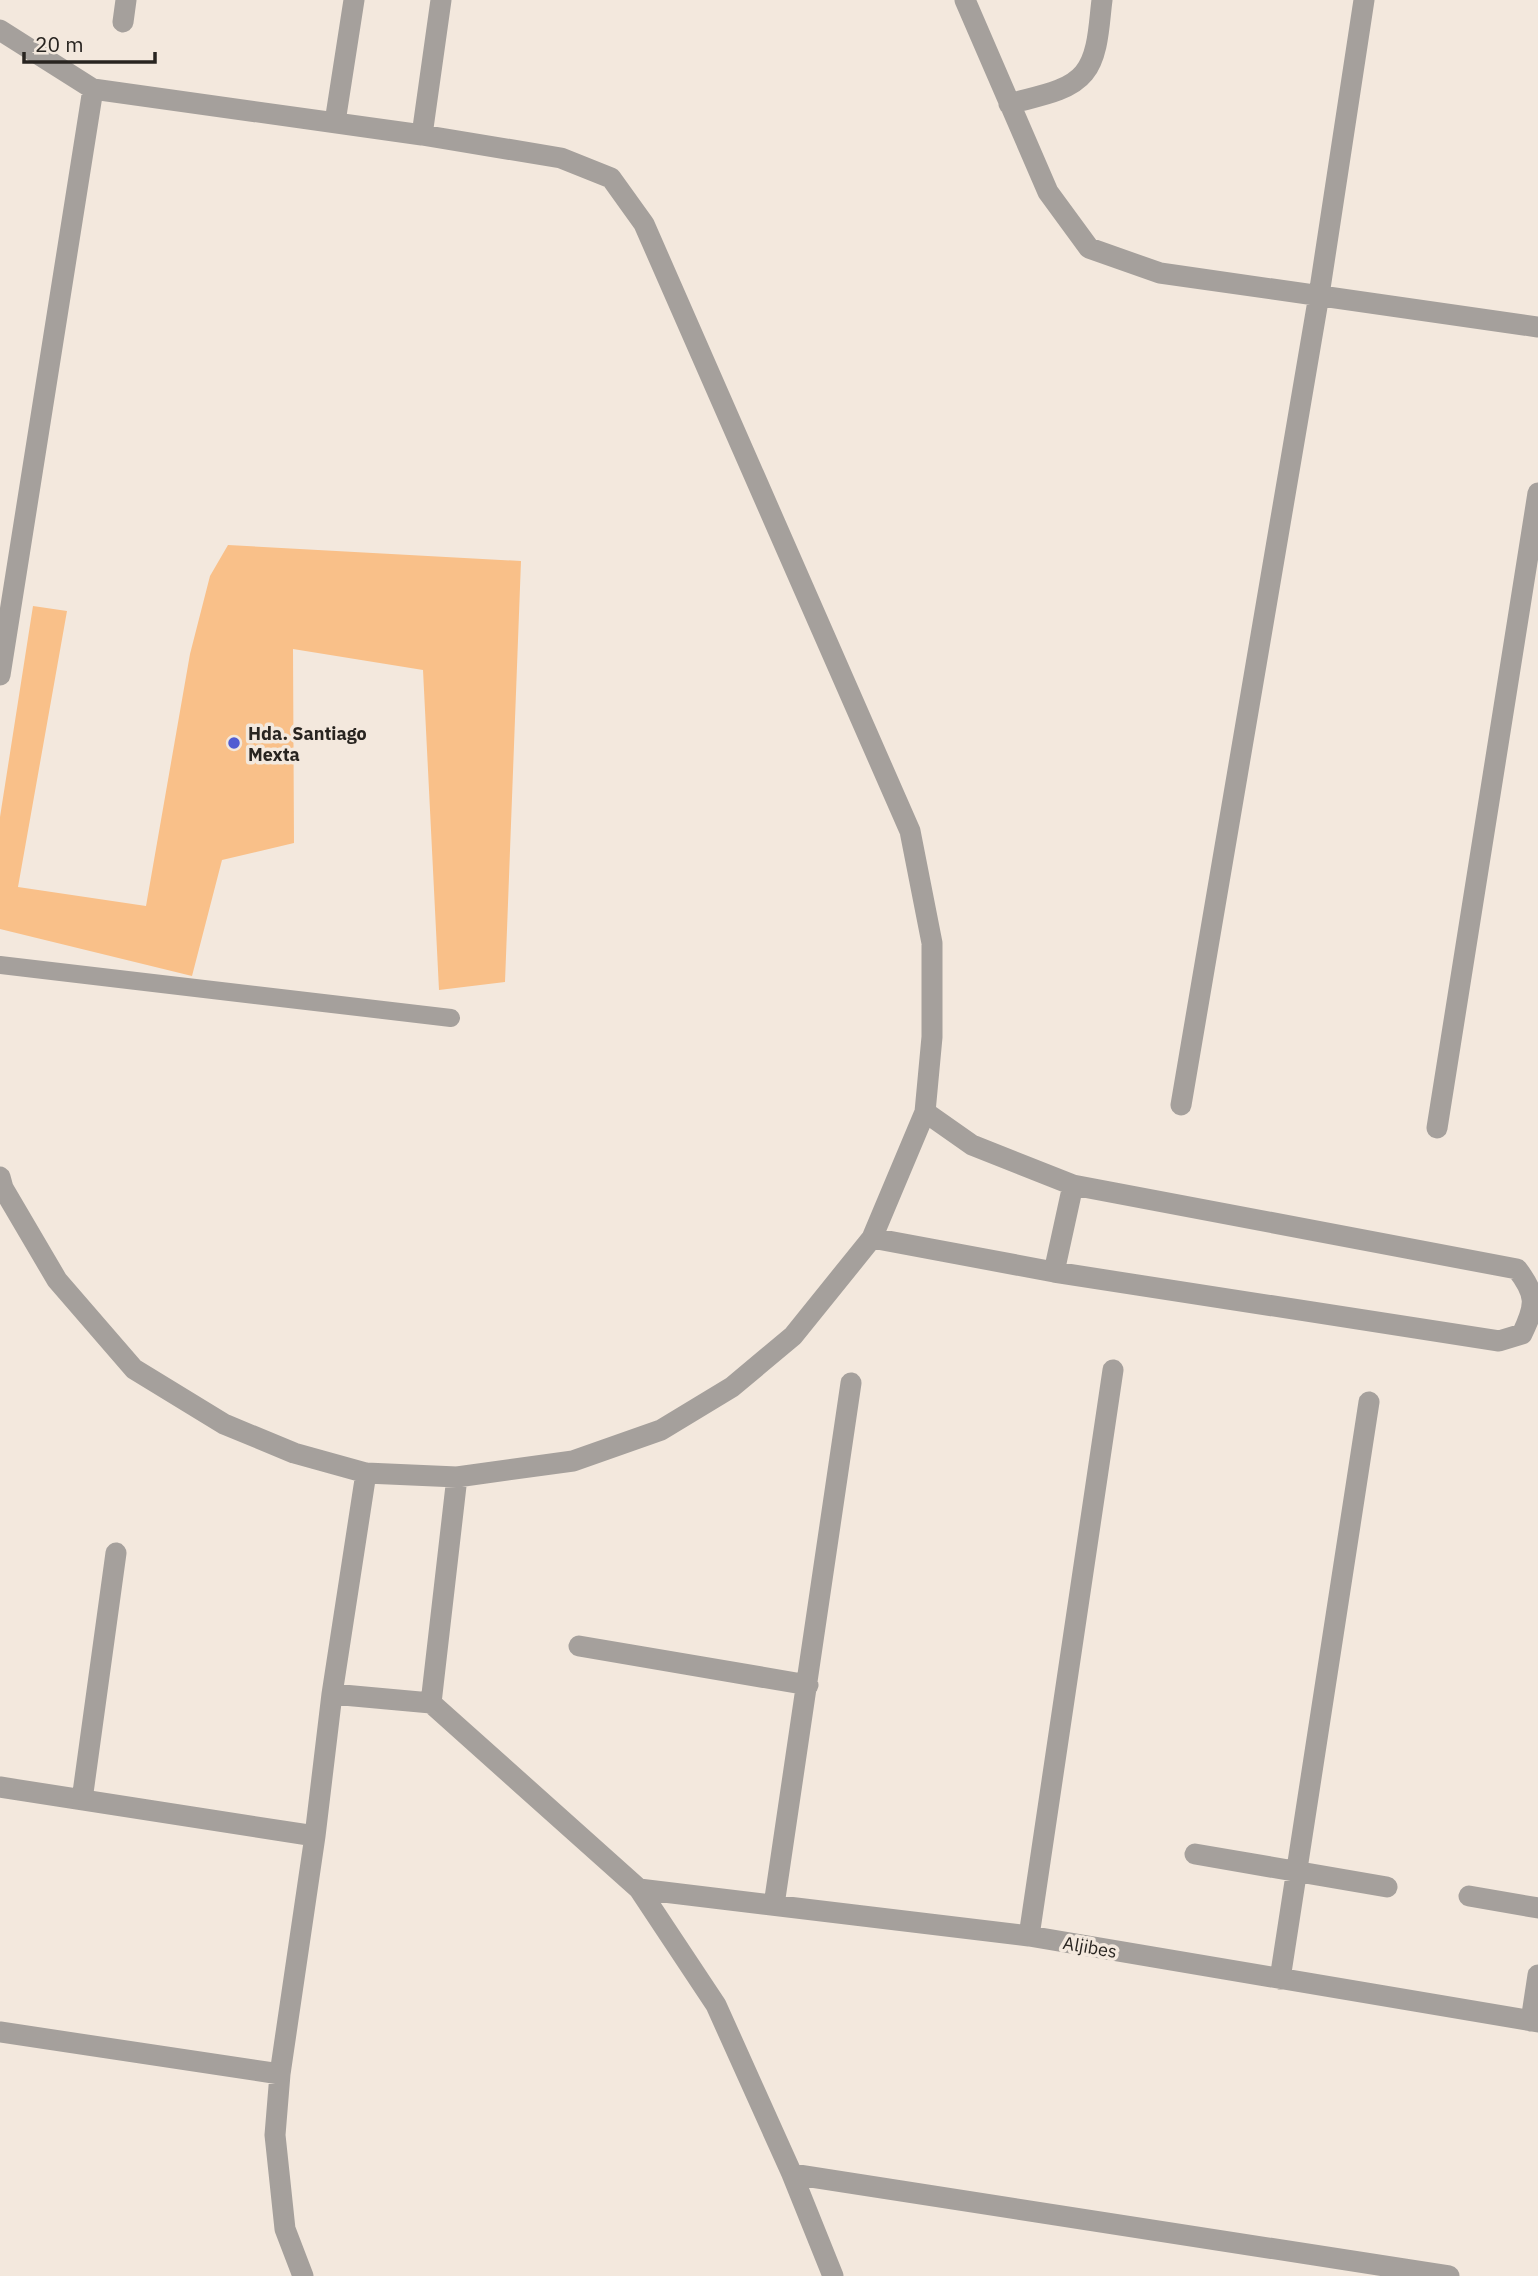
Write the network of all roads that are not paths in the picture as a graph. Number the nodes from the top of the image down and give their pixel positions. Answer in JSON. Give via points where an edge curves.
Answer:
{"nodes":[{"id":1,"x":126,"y":0,"type":"edge"},
{"id":2,"x":354,"y":0,"type":"edge"},
{"id":3,"x":441,"y":0,"type":"edge"},
{"id":4,"x":965,"y":0,"type":"edge"},
{"id":5,"x":1102,"y":0,"type":"edge"},
{"id":6,"x":1364,"y":0,"type":"edge"},
{"id":7,"x":123,"y":22,"type":"dead end"},
{"id":8,"x":0,"y":30,"type":"edge"},
{"id":9,"x":93,"y":89,"type":"junction"},
{"id":10,"x":1009,"y":104,"type":"junction"},
{"id":11,"x":335,"y":122,"type":"junction"},
{"id":12,"x":422,"y":135,"type":"junction"},
{"id":13,"x":1319,"y":295,"type":"junction"},
{"id":14,"x":1538,"y":327,"type":"edge"},
{"id":15,"x":1538,"y":493,"type":"edge"},
{"id":16,"x":0,"y":675,"type":"edge"},
{"id":17,"x":0,"y":965,"type":"edge"},
{"id":18,"x":451,"y":1018,"type":"dead end"},
{"id":19,"x":1181,"y":1105,"type":"dead end"},
{"id":20,"x":925,"y":1112,"type":"junction"},
{"id":21,"x":1437,"y":1128,"type":"dead end"},
{"id":22,"x":0,"y":1177,"type":"edge"},
{"id":23,"x":1073,"y":1185,"type":"junction"},
{"id":24,"x":872,"y":1238,"type":"junction"},
{"id":25,"x":1054,"y":1272,"type":"junction"},
{"id":26,"x":1113,"y":1370,"type":"dead end"},
{"id":27,"x":851,"y":1383,"type":"dead end"},
{"id":28,"x":1369,"y":1402,"type":"dead end"},
{"id":29,"x":366,"y":1473,"type":"junction"},
{"id":30,"x":457,"y":1477,"type":"junction"},
{"id":31,"x":116,"y":1553,"type":"dead end"},
{"id":32,"x":579,"y":1646,"type":"dead end"},
{"id":33,"x":808,"y":1685,"type":"junction"},
{"id":34,"x":332,"y":1694,"type":"junction"},
{"id":35,"x":431,"y":1703,"type":"junction"},
{"id":36,"x":0,"y":1787,"type":"edge"},
{"id":37,"x":82,"y":1800,"type":"junction"},
{"id":38,"x":315,"y":1836,"type":"junction"},
{"id":39,"x":1195,"y":1854,"type":"dead end"},
{"id":40,"x":1295,"y":1872,"type":"junction"},
{"id":41,"x":1387,"y":1887,"type":"dead end"},
{"id":42,"x":639,"y":1889,"type":"junction"},
{"id":43,"x":1469,"y":1896,"type":"dead end"},
{"id":44,"x":774,"y":1905,"type":"junction"},
{"id":45,"x":1538,"y":1908,"type":"edge"},
{"id":46,"x":1029,"y":1936,"type":"junction"},
{"id":47,"x":1538,"y":1975,"type":"edge"},
{"id":48,"x":1280,"y":1979,"type":"junction"},
{"id":49,"x":1535,"y":2022,"type":"edge"},
{"id":50,"x":0,"y":2032,"type":"edge"},
{"id":51,"x":280,"y":2074,"type":"junction"},
{"id":52,"x":792,"y":2174,"type":"junction"},
{"id":53,"x":303,"y":2276,"type":"edge"},
{"id":54,"x":833,"y":2276,"type":"edge"},
{"id":55,"x":1449,"y":2276,"type":"edge"}],
"edges":[{"from":1,"to":7,"type":"street"},
{"from":2,"to":11,"type":"street"},
{"from":3,"to":12,"type":"street"},
{"from":4,"to":10,"type":"street"},
{"from":5,"to":10,"type":"street","via":[[1094,53],[1084,74],[1066,86]]},
{"from":6,"to":13,"type":"street"},
{"from":8,"to":9,"type":"street"},
{"from":9,"to":11,"type":"street"},
{"from":9,"to":16,"type":"street"},
{"from":10,"to":13,"type":"street","via":[[1048,192],[1089,248],[1160,273]]},
{"from":11,"to":12,"type":"street"},
{"from":12,"to":20,"type":"street","via":[[561,158],[611,178],[644,224],[910,831],[932,943],[932,1037]]},
{"from":13,"to":14,"type":"street"},
{"from":13,"to":19,"type":"street"},
{"from":15,"to":21,"type":"street"},
{"from":17,"to":18,"type":"lane"},
{"from":20,"to":23,"type":"street","via":[[972,1145]]},
{"from":20,"to":24,"type":"street"},
{"from":22,"to":29,"type":"street","via":[[57,1280],[134,1369],[224,1424],[294,1453]]},
{"from":23,"to":25,"type":"street"},
{"from":23,"to":25,"type":"street","via":[[1517,1269],[1531,1287],[1532,1313],[1522,1334],[1499,1341]]},
{"from":24,"to":25,"type":"street"},
{"from":24,"to":30,"type":"street","via":[[793,1336],[732,1387],[661,1430],[573,1461]]},
{"from":26,"to":46,"type":"street"},
{"from":27,"to":33,"type":"street"},
{"from":28,"to":40,"type":"street"},
{"from":29,"to":30,"type":"street"},
{"from":29,"to":34,"type":"street"},
{"from":30,"to":35,"type":"street"},
{"from":31,"to":37,"type":"street"},
{"from":32,"to":33,"type":"street"},
{"from":33,"to":44,"type":"street"},
{"from":34,"to":35,"type":"street"},
{"from":34,"to":38,"type":"street"},
{"from":35,"to":42,"type":"street"},
{"from":36,"to":37,"type":"street"},
{"from":37,"to":38,"type":"street"},
{"from":38,"to":51,"type":"street"},
{"from":39,"to":40,"type":"street"},
{"from":40,"to":41,"type":"street"},
{"from":40,"to":48,"type":"street"},
{"from":42,"to":44,"type":"street","name":"Aljibes"},
{"from":42,"to":52,"type":"street","via":[[716,2005]]},
{"from":43,"to":45,"type":"street"},
{"from":44,"to":46,"type":"street","name":"Aljibes"},
{"from":46,"to":48,"type":"street","name":"Aljibes"},
{"from":47,"to":49,"type":"street"},
{"from":48,"to":49,"type":"street","name":"Aljibes"},
{"from":50,"to":51,"type":"street"},
{"from":51,"to":53,"type":"street","via":[[275,2135],[285,2229]]},
{"from":52,"to":54,"type":"street"},
{"from":52,"to":55,"type":"street"}]}
